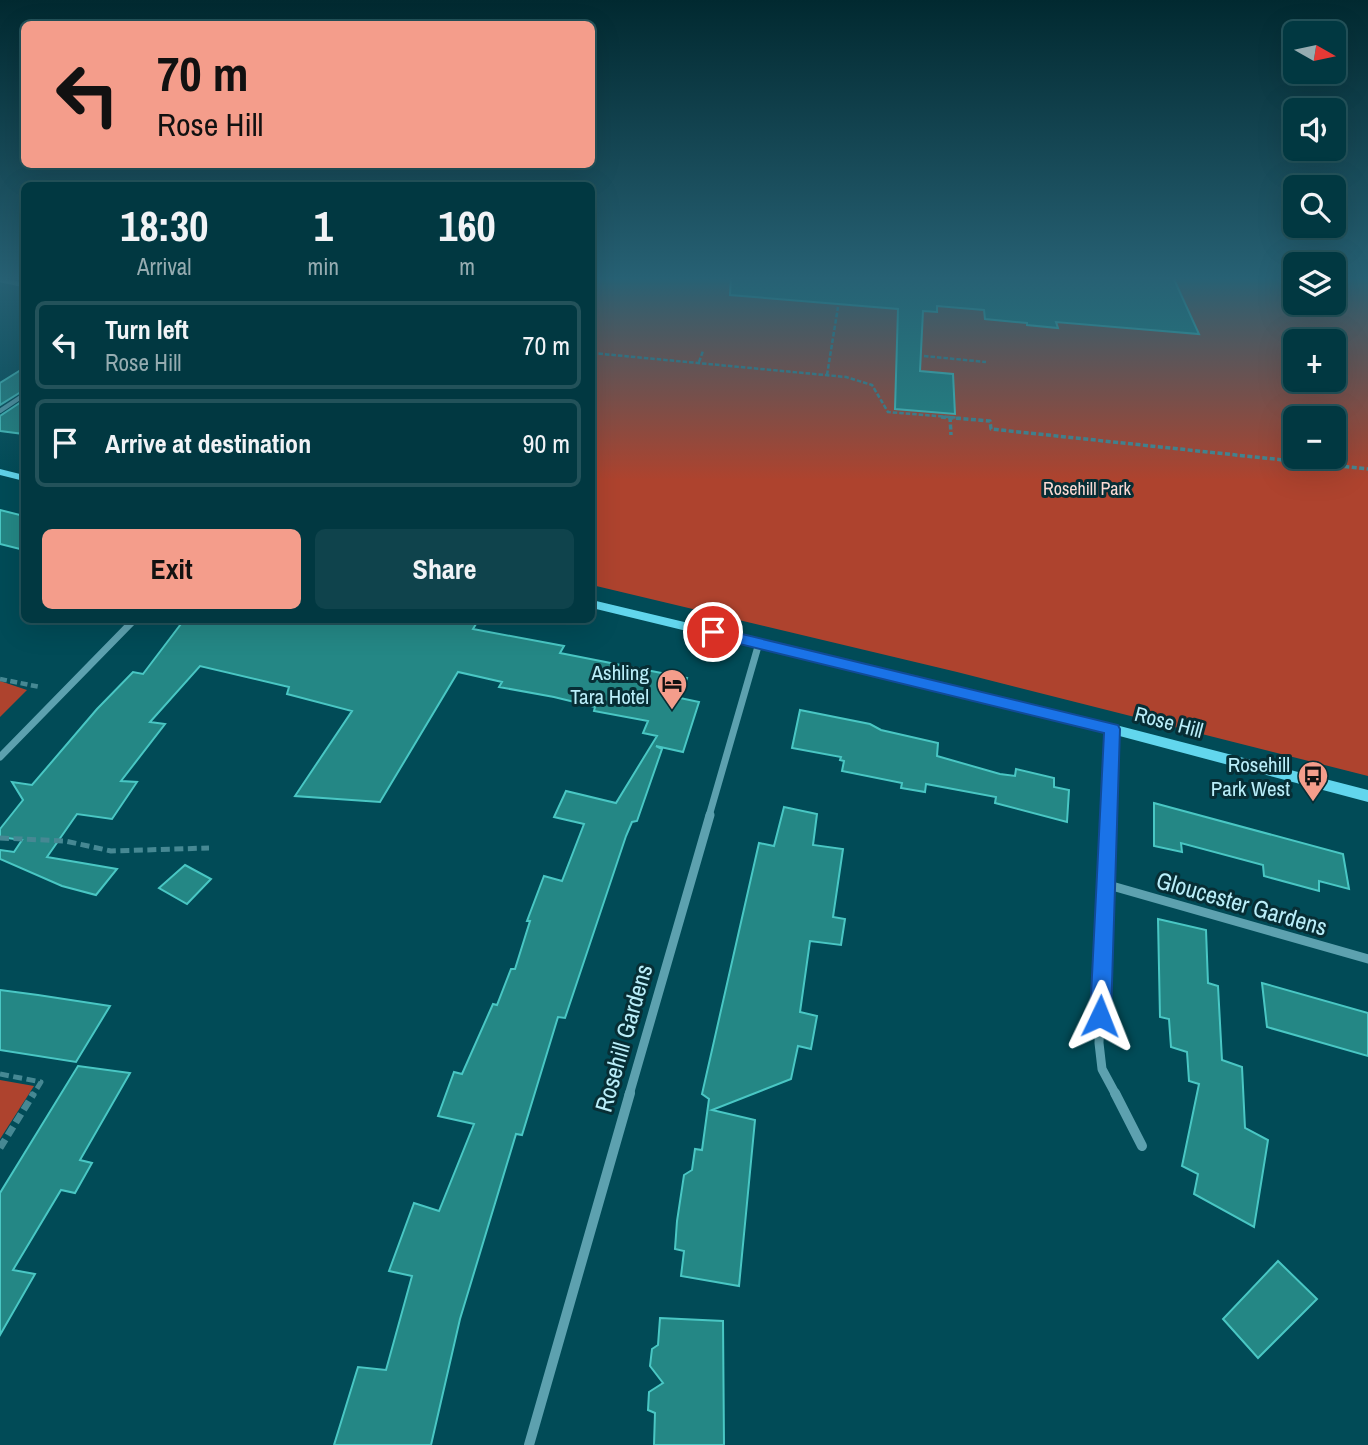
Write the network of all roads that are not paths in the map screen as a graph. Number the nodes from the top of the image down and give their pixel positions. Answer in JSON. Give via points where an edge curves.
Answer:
{"nodes":[{"id":1,"x":21,"y":397,"type":"edge"},
{"id":2,"x":0,"y":411,"type":"edge"},
{"id":3,"x":0,"y":472,"type":"edge"},
{"id":4,"x":21,"y":477,"type":"edge"},
{"id":5,"x":595,"y":605,"type":"edge"},
{"id":6,"x":131,"y":623,"type":"edge"},
{"id":7,"x":760,"y":643,"type":"junction"},
{"id":8,"x":1112,"y":729,"type":"junction"},
{"id":9,"x":0,"y":757,"type":"edge"},
{"id":10,"x":1368,"y":796,"type":"edge"},
{"id":11,"x":1105,"y":884,"type":"junction"},
{"id":12,"x":1368,"y":959,"type":"edge"},
{"id":13,"x":1142,"y":1146,"type":"dead end"},
{"id":14,"x":529,"y":1445,"type":"edge"}],
"edges":[{"from":1,"to":2,"type":"street"},
{"from":3,"to":4,"type":"main road"},
{"from":5,"to":7,"type":"main road","name":"Rose Hill"},
{"from":6,"to":9,"type":"street"},
{"from":7,"to":8,"type":"main road","name":"Rose Hill"},
{"from":7,"to":14,"type":"street","name":"Rosehill Gardens"},
{"from":8,"to":10,"type":"main road","name":"Rose Hill"},
{"from":8,"to":11,"type":"street"},
{"from":11,"to":12,"type":"street","name":"Gloucester Gardens"},
{"from":11,"to":13,"type":"street","via":[[1102,1069]]}]}
